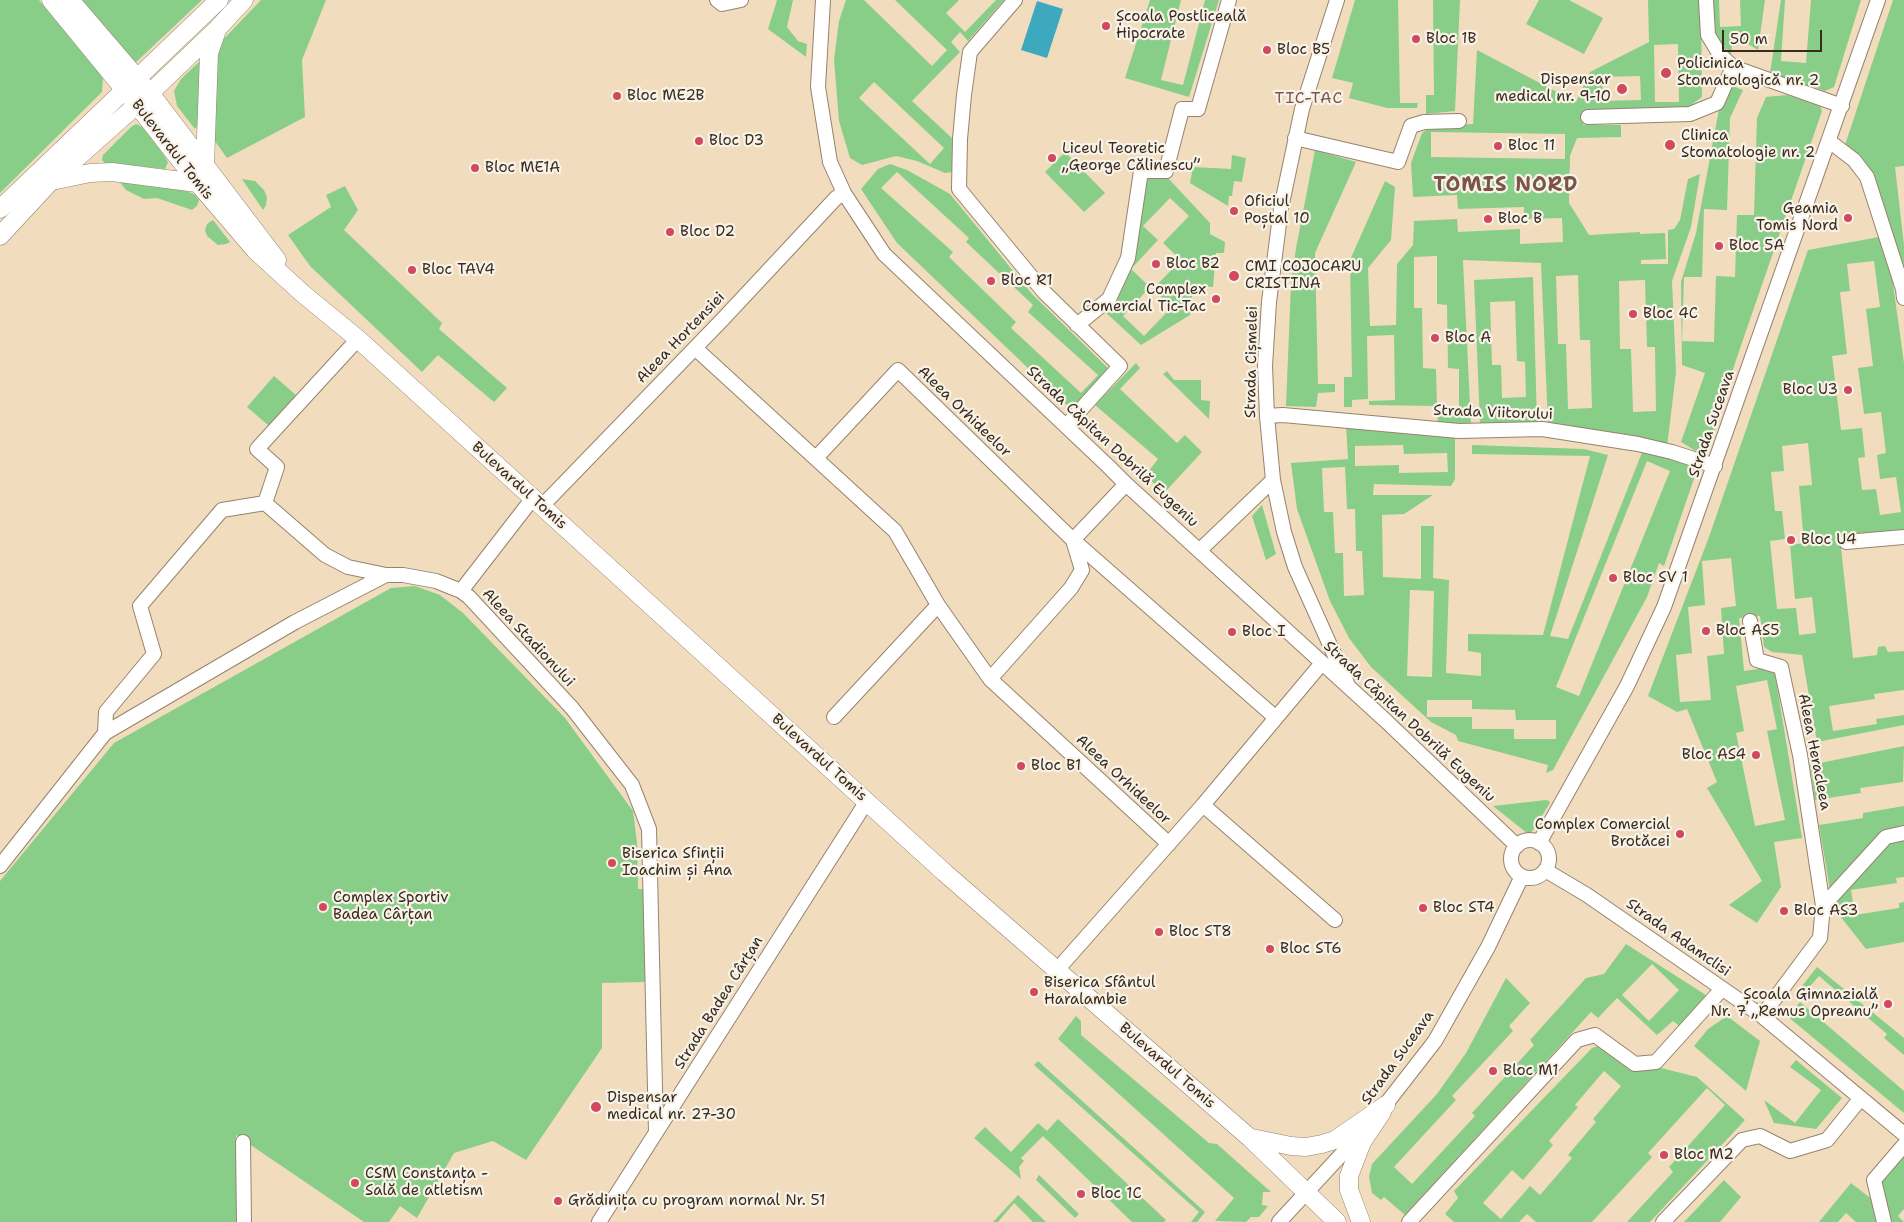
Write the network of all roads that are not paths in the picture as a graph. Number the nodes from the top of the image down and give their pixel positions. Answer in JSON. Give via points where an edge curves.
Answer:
{"nodes":[{"id":1,"x":51,"y":0,"type":"edge"},
{"id":2,"x":70,"y":0,"type":"edge"},
{"id":3,"x":219,"y":0,"type":"edge"},
{"id":4,"x":244,"y":0,"type":"edge"},
{"id":5,"x":717,"y":0,"type":"edge"},
{"id":6,"x":741,"y":0,"type":"edge"},
{"id":7,"x":823,"y":0,"type":"edge"},
{"id":8,"x":1015,"y":0,"type":"edge"},
{"id":9,"x":1229,"y":0,"type":"edge"},
{"id":10,"x":1337,"y":0,"type":"edge"},
{"id":11,"x":1706,"y":0,"type":"edge"},
{"id":12,"x":1878,"y":0,"type":"edge"},
{"id":13,"x":217,"y":29,"type":"junction"},
{"id":14,"x":1733,"y":67,"type":"junction"},
{"id":15,"x":132,"y":85,"type":"junction"},
{"id":16,"x":144,"y":99,"type":"junction"},
{"id":17,"x":1842,"y":106,"type":"junction"},
{"id":18,"x":1588,"y":117,"type":"dead end"},
{"id":19,"x":1459,"y":121,"type":"dead end"},
{"id":20,"x":1295,"y":138,"type":"junction"},
{"id":21,"x":1829,"y":141,"type":"junction"},
{"id":22,"x":205,"y":166,"type":"junction"},
{"id":23,"x":52,"y":181,"type":"junction"},
{"id":24,"x":197,"y":183,"type":"junction"},
{"id":25,"x":844,"y":193,"type":"junction"},
{"id":26,"x":0,"y":209,"type":"edge"},
{"id":27,"x":0,"y":236,"type":"edge"},
{"id":28,"x":302,"y":293,"type":"junction"},
{"id":29,"x":1904,"y":298,"type":"edge"},
{"id":30,"x":1077,"y":325,"type":"junction"},
{"id":31,"x":358,"y":339,"type":"junction"},
{"id":32,"x":695,"y":348,"type":"junction"},
{"id":33,"x":1267,"y":416,"type":"junction"},
{"id":34,"x":1066,"y":426,"type":"junction"},
{"id":35,"x":816,"y":458,"type":"junction"},
{"id":36,"x":1715,"y":466,"type":"junction"},
{"id":37,"x":1273,"y":480,"type":"junction"},
{"id":38,"x":1126,"y":484,"type":"junction"},
{"id":39,"x":538,"y":502,"type":"junction"},
{"id":40,"x":265,"y":503,"type":"junction"},
{"id":41,"x":1904,"y":537,"type":"edge"},
{"id":42,"x":1073,"y":540,"type":"junction"},
{"id":43,"x":1846,"y":542,"type":"dead end"},
{"id":44,"x":1200,"y":550,"type":"junction"},
{"id":45,"x":386,"y":575,"type":"junction"},
{"id":46,"x":461,"y":591,"type":"junction"},
{"id":47,"x":938,"y":605,"type":"junction"},
{"id":48,"x":1750,"y":621,"type":"dead end"},
{"id":49,"x":1322,"y":663,"type":"junction"},
{"id":50,"x":990,"y":679,"type":"junction"},
{"id":51,"x":1350,"y":688,"type":"junction"},
{"id":52,"x":834,"y":717,"type":"dead end"},
{"id":53,"x":1276,"y":718,"type":"junction"},
{"id":54,"x":105,"y":733,"type":"junction"},
{"id":55,"x":867,"y":801,"type":"junction"},
{"id":56,"x":1203,"y":805,"type":"junction"},
{"id":57,"x":1904,"y":833,"type":"edge"},
{"id":58,"x":1539,"y":843,"type":"junction"},
{"id":59,"x":1169,"y":844,"type":"junction"},
{"id":60,"x":1517,"y":846,"type":"junction"},
{"id":61,"x":0,"y":866,"type":"edge"},
{"id":62,"x":1545,"y":870,"type":"junction"},
{"id":63,"x":1522,"y":876,"type":"junction"},
{"id":64,"x":1823,"y":906,"type":"junction"},
{"id":65,"x":1334,"y":920,"type":"dead end"},
{"id":66,"x":1057,"y":970,"type":"junction"},
{"id":67,"x":1722,"y":989,"type":"junction"},
{"id":68,"x":1762,"y":1016,"type":"junction"},
{"id":69,"x":1861,"y":1098,"type":"junction"},
{"id":70,"x":1386,"y":1105,"type":"junction"},
{"id":71,"x":656,"y":1132,"type":"junction"},
{"id":72,"x":1904,"y":1134,"type":"edge"},
{"id":73,"x":1250,"y":1138,"type":"junction"},
{"id":74,"x":243,"y":1142,"type":"dead end"},
{"id":75,"x":1904,"y":1146,"type":"edge"},
{"id":76,"x":1307,"y":1192,"type":"junction"},
{"id":77,"x":244,"y":1222,"type":"edge"},
{"id":78,"x":599,"y":1222,"type":"edge"},
{"id":79,"x":1279,"y":1222,"type":"edge"},
{"id":80,"x":1337,"y":1222,"type":"edge"},
{"id":81,"x":1361,"y":1222,"type":"edge"},
{"id":82,"x":1409,"y":1222,"type":"edge"},
{"id":83,"x":1663,"y":1222,"type":"edge"},
{"id":84,"x":1884,"y":1222,"type":"edge"}],
"edges":[{"from":1,"to":15,"type":"main road","name":"Bulevardul Tomis"},
{"from":2,"to":15,"type":"main road","name":"Bulevardul Tomis"},
{"from":3,"to":15,"type":"main road"},
{"from":4,"to":13,"type":"main road"},
{"from":5,"to":6,"type":"street","via":[[722,4]]},
{"from":7,"to":25,"type":"street","name":"Strada Căpitan Dobrilă Eugeniu","via":[[818,87],[830,162]]},
{"from":8,"to":30,"type":"street","via":[[970,52],[960,139],[959,189],[1044,292]]},
{"from":9,"to":30,"type":"street","via":[[1198,109],[1182,109],[1166,172],[1141,171],[1128,258],[1109,299]]},
{"from":10,"to":20,"type":"street","name":"Strada Cișmelei"},
{"from":11,"to":14,"type":"street","via":[[1708,35]]},
{"from":12,"to":17,"type":"street","name":"Strada Suceava"},
{"from":13,"to":16,"type":"main road"},
{"from":13,"to":22,"type":"main road","via":[[209,53]]},
{"from":14,"to":17,"type":"street"},
{"from":14,"to":18,"type":"street","via":[[1717,103],[1690,114]]},
{"from":15,"to":16,"type":"main road","name":"Bulevardul Tomis"},
{"from":15,"to":26,"type":"main road"},
{"from":16,"to":22,"type":"main road","name":"Bulevardul Tomis"},
{"from":16,"to":23,"type":"main road"},
{"from":16,"to":24,"type":"main road","name":"Bulevardul Tomis"},
{"from":17,"to":21,"type":"street","name":"Strada Suceava"},
{"from":19,"to":20,"type":"street","via":[[1424,122],[1411,126],[1398,162]]},
{"from":20,"to":33,"type":"street","name":"Strada Cișmelei","via":[[1269,302],[1265,366]]},
{"from":21,"to":29,"type":"street","via":[[1854,160],[1867,177]]},
{"from":21,"to":36,"type":"street","name":"Strada Suceava"},
{"from":22,"to":28,"type":"main road","name":"Bulevardul Tomis"},
{"from":23,"to":24,"type":"main road","via":[[112,172]]},
{"from":23,"to":27,"type":"main road"},
{"from":24,"to":28,"type":"main road","name":"Bulevardul Tomis","via":[[255,250]]},
{"from":25,"to":32,"type":"street","name":"Aleea Hortensiei"},
{"from":25,"to":34,"type":"street","name":"Strada Căpitan Dobrilă Eugeniu","via":[[884,254]]},
{"from":28,"to":31,"type":"main road","name":"Bulevardul Tomis"},
{"from":30,"to":34,"type":"street","via":[[1120,366]]},
{"from":31,"to":39,"type":"main road","name":"Bulevardul Tomis"},
{"from":31,"to":40,"type":"street","via":[[257,449],[277,467]]},
{"from":32,"to":35,"type":"street","name":"Aleea Orhideelor"},
{"from":32,"to":39,"type":"street","name":"Aleea Hortensiei"},
{"from":33,"to":36,"type":"street","name":"Strada Viitorului","via":[[1459,431],[1542,429],[1638,444]]},
{"from":33,"to":37,"type":"street","name":"Strada Cișmelei"},
{"from":34,"to":38,"type":"street","name":"Strada Căpitan Dobrilă Eugeniu"},
{"from":35,"to":42,"type":"street","name":"Aleea Orhideelor","via":[[898,370]]},
{"from":35,"to":47,"type":"street","name":"Aleea Orhideelor","via":[[895,531]]},
{"from":36,"to":58,"type":"street","name":"Strada Suceava","via":[[1664,607],[1627,686]]},
{"from":37,"to":44,"type":"street"},
{"from":37,"to":51,"type":"street","name":"Strada Cișmelei","via":[[1295,566]]},
{"from":38,"to":42,"type":"street"},
{"from":38,"to":44,"type":"street","name":"Strada Căpitan Dobrilă Eugeniu"},
{"from":39,"to":46,"type":"street","name":"Aleea Hortensiei"},
{"from":39,"to":55,"type":"main road","name":"Bulevardul Tomis"},
{"from":40,"to":45,"type":"street","name":"Aleea Stadionului","via":[[324,555],[348,567]]},
{"from":40,"to":54,"type":"street","via":[[222,510],[140,606],[154,654],[106,712]]},
{"from":41,"to":43,"type":"street"},
{"from":42,"to":50,"type":"street","name":"Aleea Orhideelor","via":[[1082,570],[1071,588]]},
{"from":42,"to":53,"type":"street","name":"Aleea Orhideelor"},
{"from":44,"to":49,"type":"street","name":"Strada Căpitan Dobrilă Eugeniu"},
{"from":45,"to":46,"type":"street","name":"Aleea Stadionului","via":[[436,581]]},
{"from":45,"to":54,"type":"street","via":[[295,622]]},
{"from":46,"to":71,"type":"street","name":"Aleea Stadionului","via":[[572,708],[632,785],[649,829]]},
{"from":47,"to":50,"type":"street","name":"Aleea Orhideelor"},
{"from":47,"to":52,"type":"street"},
{"from":48,"to":64,"type":"street","name":"Aleea Heracleea","via":[[1758,660],[1781,667],[1800,755]]},
{"from":49,"to":51,"type":"street","name":"Strada Căpitan Dobrilă Eugeniu"},
{"from":49,"to":53,"type":"street","name":"Aleea Orhideelor"},
{"from":50,"to":59,"type":"street","name":"Aleea Orhideelor"},
{"from":51,"to":60,"type":"street","name":"Strada Căpitan Dobrilă Eugeniu"},
{"from":53,"to":56,"type":"street","name":"Aleea Orhideelor"},
{"from":54,"to":61,"type":"street"},
{"from":55,"to":66,"type":"main road","name":"Bulevardul Tomis"},
{"from":55,"to":71,"type":"street","name":"Strada Badea Cârțan"},
{"from":56,"to":59,"type":"street","name":"Aleea Orhideelor"},
{"from":56,"to":65,"type":"street"},
{"from":57,"to":64,"type":"street","via":[[1886,837]]},
{"from":58,"to":60,"type":"street","via":[[1528,840]]},
{"from":58,"to":62,"type":"street","via":[[1548,858]]},
{"from":59,"to":66,"type":"street","name":"Aleea Orhideelor"},
{"from":60,"to":63,"type":"street","via":[[1511,862]]},
{"from":62,"to":63,"type":"street","via":[[1534,877]]},
{"from":62,"to":67,"type":"street","name":"Strada Adamclisi","via":[[1587,895]]},
{"from":63,"to":70,"type":"street","name":"Strada Suceava","via":[[1488,947],[1435,1041]]},
{"from":64,"to":68,"type":"street","name":"Aleea Heracleea","via":[[1820,938]]},
{"from":66,"to":73,"type":"main road","name":"Bulevardul Tomis"},
{"from":67,"to":68,"type":"street","name":"Strada Adamclisi"},
{"from":67,"to":82,"type":"street","via":[[1656,1062],[1635,1064],[1595,1035],[1577,1040]]},
{"from":68,"to":69,"type":"street","name":"Strada Adamclisi"},
{"from":69,"to":72,"type":"street","name":"Strada Adamclisi"},
{"from":69,"to":83,"type":"street","via":[[1827,1140],[1790,1151],[1760,1136],[1742,1140]]},
{"from":70,"to":73,"type":"main road","via":[[1342,1135],[1322,1144],[1291,1146]]},
{"from":70,"to":76,"type":"street","name":"Strada Suceava"},
{"from":70,"to":81,"type":"main road","via":[[1362,1142],[1349,1176],[1349,1190]]},
{"from":71,"to":78,"type":"street","name":"Strada Badea Cârțan"},
{"from":73,"to":76,"type":"main road","name":"Bulevardul Tomis"},
{"from":74,"to":77,"type":"street"},
{"from":75,"to":84,"type":"street","via":[[1874,1180]]},
{"from":76,"to":79,"type":"street","name":"Strada Suceava"},
{"from":76,"to":80,"type":"main road","name":"Bulevardul Tomis"}]}
